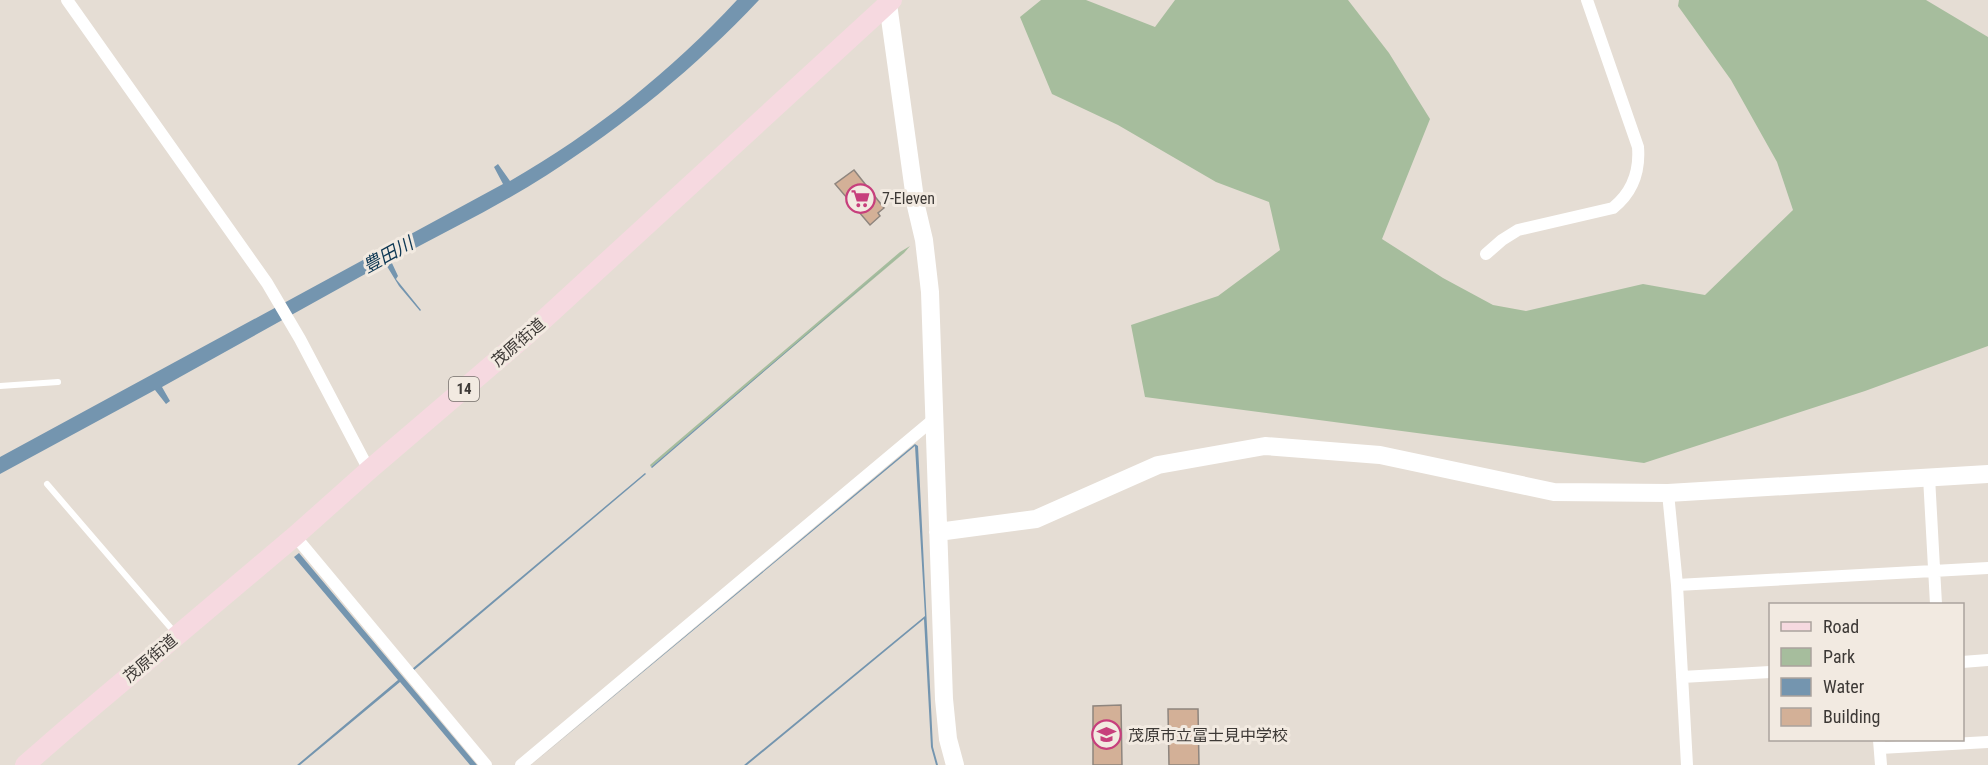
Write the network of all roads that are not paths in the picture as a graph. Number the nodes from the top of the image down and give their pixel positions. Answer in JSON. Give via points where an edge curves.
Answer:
{"nodes":[{"id":1,"x":67,"y":0,"type":"edge"},
{"id":2,"x":1587,"y":0,"type":"edge"},
{"id":3,"x":890,"y":2,"type":"edge"},
{"id":4,"x":1486,"y":254,"type":"dead end"},
{"id":5,"x":58,"y":382,"type":"dead end"},
{"id":6,"x":0,"y":386,"type":"edge"},
{"id":7,"x":934,"y":419,"type":"junction"},
{"id":8,"x":369,"y":470,"type":"junction"},
{"id":9,"x":1988,"y":474,"type":"edge"},
{"id":10,"x":1929,"y":477,"type":"junction"},
{"id":11,"x":47,"y":484,"type":"dead end"},
{"id":12,"x":1668,"y":493,"type":"junction"},
{"id":13,"x":938,"y":532,"type":"junction"},
{"id":14,"x":295,"y":536,"type":"junction"},
{"id":15,"x":1988,"y":568,"type":"edge"},
{"id":16,"x":1934,"y":571,"type":"junction"},
{"id":17,"x":1677,"y":585,"type":"junction"},
{"id":18,"x":1936,"y":603,"type":"edge"},
{"id":19,"x":177,"y":636,"type":"junction"},
{"id":20,"x":1988,"y":660,"type":"edge"},
{"id":21,"x":1964,"y":662,"type":"edge"},
{"id":22,"x":1769,"y":672,"type":"edge"},
{"id":23,"x":1682,"y":677,"type":"junction"},
{"id":24,"x":1988,"y":741,"type":"edge"},
{"id":25,"x":1880,"y":744,"type":"edge"},
{"id":26,"x":25,"y":765,"type":"edge"},
{"id":27,"x":486,"y":765,"type":"edge"},
{"id":28,"x":521,"y":765,"type":"edge"},
{"id":29,"x":955,"y":765,"type":"edge"},
{"id":30,"x":1687,"y":765,"type":"edge"},
{"id":31,"x":1881,"y":765,"type":"edge"}],
"edges":[{"from":1,"to":8,"type":"street","via":[[267,283]]},
{"from":2,"to":4,"type":"street","via":[[1638,147],[1635,181],[1613,208],[1518,230]]},
{"from":3,"to":7,"type":"street","via":[[930,292]]},
{"from":3,"to":8,"type":"main road","name":"茂原街道","number":"14","via":[[528,334]]},
{"from":5,"to":6,"type":"lane"},
{"from":7,"to":13,"type":"street"},
{"from":7,"to":28,"type":"street"},
{"from":8,"to":14,"type":"main road","name":"茂原街道","number":"14"},
{"from":9,"to":10,"type":"street"},
{"from":10,"to":12,"type":"street"},
{"from":10,"to":16,"type":"street"},
{"from":11,"to":19,"type":"lane"},
{"from":12,"to":13,"type":"street","via":[[1554,492],[1380,455],[1265,446],[1158,465],[1036,519]]},
{"from":12,"to":17,"type":"street"},
{"from":13,"to":29,"type":"street","via":[[944,699]]},
{"from":14,"to":19,"type":"main road","name":"茂原街道","number":"14"},
{"from":14,"to":27,"type":"street"},
{"from":15,"to":16,"type":"street"},
{"from":16,"to":17,"type":"street"},
{"from":16,"to":18,"type":"street"},
{"from":17,"to":23,"type":"street"},
{"from":19,"to":26,"type":"main road","name":"茂原街道","number":"14"},
{"from":20,"to":21,"type":"street"},
{"from":22,"to":23,"type":"street"},
{"from":23,"to":30,"type":"street"},
{"from":24,"to":25,"type":"street"},
{"from":25,"to":31,"type":"street"}]}
